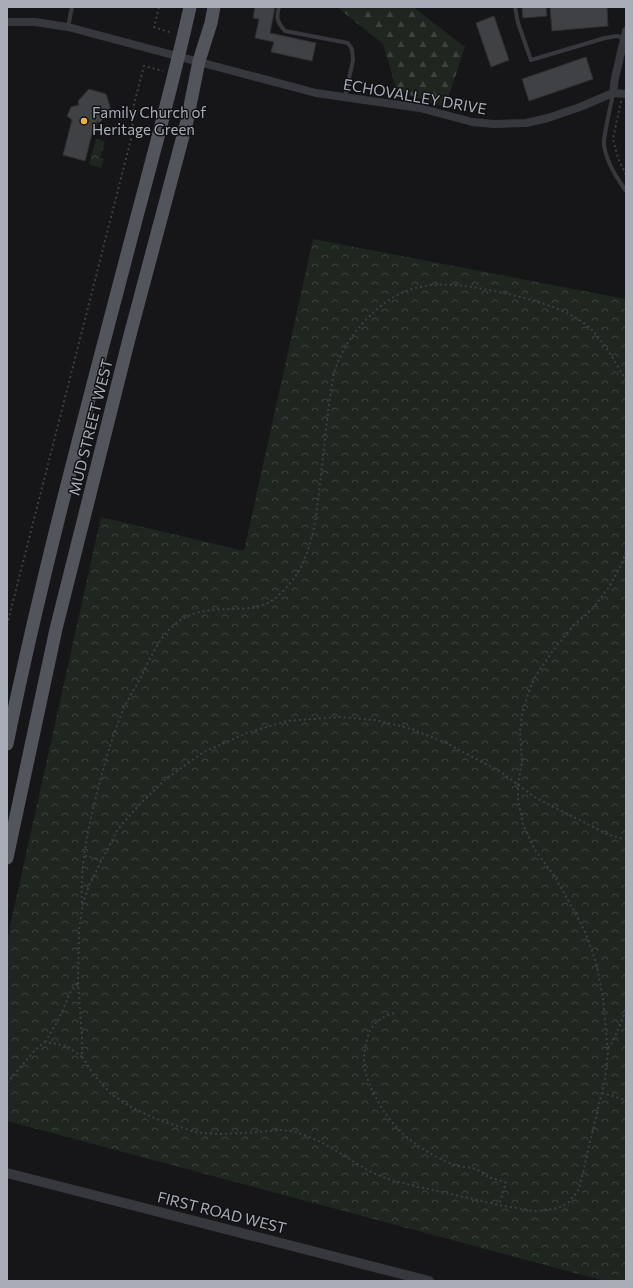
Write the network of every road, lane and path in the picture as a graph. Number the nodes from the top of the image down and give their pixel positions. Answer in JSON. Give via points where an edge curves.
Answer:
{"nodes":[{"id":1,"x":72,"y":7,"type":"edge"},
{"id":2,"x":159,"y":7,"type":"edge"},
{"id":3,"x":190,"y":7,"type":"edge"},
{"id":4,"x":214,"y":7,"type":"edge"},
{"id":5,"x":279,"y":7,"type":"edge"},
{"id":6,"x":515,"y":7,"type":"edge"},
{"id":7,"x":7,"y":22,"type":"edge"},
{"id":8,"x":68,"y":27,"type":"junction"},
{"id":9,"x":625,"y":34,"type":"edge"},
{"id":10,"x":174,"y":56,"type":"junction"},
{"id":11,"x":199,"y":61,"type":"junction"},
{"id":12,"x":613,"y":93,"type":"junction"},
{"id":13,"x":624,"y":94,"type":"edge"},
{"id":14,"x":345,"y":98,"type":"junction"},
{"id":15,"x":626,"y":175,"type":"edge"},
{"id":16,"x":626,"y":191,"type":"edge"},
{"id":17,"x":626,"y":380,"type":"edge"},
{"id":18,"x":626,"y":552,"type":"edge"},
{"id":19,"x":7,"y":626,"type":"edge"},
{"id":20,"x":7,"y":744,"type":"edge"},
{"id":21,"x":518,"y":784,"type":"junction"},
{"id":22,"x":626,"y":840,"type":"edge"},
{"id":23,"x":84,"y":856,"type":"junction"},
{"id":24,"x":7,"y":858,"type":"edge"},
{"id":25,"x":102,"y":860,"type":"junction"},
{"id":26,"x":83,"y":905,"type":"junction"},
{"id":27,"x":78,"y":982,"type":"junction"},
{"id":28,"x":626,"y":1010,"type":"edge"},
{"id":29,"x":394,"y":1013,"type":"dead end"},
{"id":30,"x":45,"y":1042,"type":"junction"},
{"id":31,"x":608,"y":1048,"type":"junction"},
{"id":32,"x":82,"y":1057,"type":"junction"},
{"id":33,"x":7,"y":1083,"type":"edge"},
{"id":34,"x":602,"y":1093,"type":"junction"},
{"id":35,"x":626,"y":1100,"type":"edge"},
{"id":36,"x":7,"y":1172,"type":"edge"},
{"id":37,"x":499,"y":1205,"type":"junction"},
{"id":38,"x":429,"y":1281,"type":"edge"}],
"edges":[{"from":1,"to":8,"type":"lane"},
{"from":2,"to":10,"type":"path","via":[[154,27],[172,33]]},
{"from":3,"to":10,"type":"main road","name":"MUD STREET WEST"},
{"from":4,"to":11,"type":"main road","name":"MUD STREET WEST"},
{"from":5,"to":14,"type":"lane","via":[[278,24],[285,30],[348,43],[352,49],[353,60]]},
{"from":6,"to":9,"type":"lane","via":[[531,60]]},
{"from":7,"to":8,"type":"street","name":"ECHOVALLEY DRIVE","via":[[34,22]]},
{"from":8,"to":10,"type":"street","name":"ECHOVALLEY DRIVE"},
{"from":9,"to":12,"type":"street"},
{"from":10,"to":11,"type":"street","name":"ECHOVALLEY DRIVE"},
{"from":10,"to":19,"type":"path","via":[[164,71],[144,66],[134,104],[132,135]]},
{"from":10,"to":20,"type":"main road","name":"MUD STREET WEST","via":[[112,314],[50,555]]},
{"from":11,"to":14,"type":"street","name":"ECHOVALLEY DRIVE","via":[[316,93]]},
{"from":11,"to":24,"type":"main road","name":"MUD STREET WEST","via":[[187,121],[56,629]]},
{"from":12,"to":13,"type":"street","name":"ECHOVALLEY DRIVE"},
{"from":12,"to":14,"type":"street","name":"ECHOVALLEY DRIVE","via":[[548,118],[510,124],[472,122],[420,108]]},
{"from":12,"to":16,"type":"lane","via":[[604,141],[611,165]]},
{"from":13,"to":15,"type":"path","via":[[613,139]]},
{"from":17,"to":23,"type":"path","via":[[592,330],[571,316],[538,302],[515,295],[447,284],[413,288],[385,302],[362,323],[346,346],[336,370],[329,405],[315,525],[298,572],[268,603],[246,608],[204,610],[174,624],[153,652],[124,709],[106,757],[85,841]]},
{"from":18,"to":21,"type":"path","via":[[609,586],[593,608],[573,626],[535,677],[522,715],[522,761]]},
{"from":21,"to":22,"type":"path","via":[[536,798],[607,834]]},
{"from":21,"to":25,"type":"path","via":[[448,744],[412,729],[375,720],[340,717],[287,721],[204,752],[167,778],[118,829]]},
{"from":21,"to":31,"type":"path","via":[[523,825],[535,850],[553,874],[572,907],[586,934],[596,962]]},
{"from":23,"to":25,"type":"path"},
{"from":23,"to":26,"type":"path","via":[[81,880]]},
{"from":25,"to":26,"type":"path","via":[[90,883]]},
{"from":26,"to":27,"type":"path","via":[[79,931]]},
{"from":27,"to":30,"type":"path"},
{"from":27,"to":32,"type":"path"},
{"from":28,"to":31,"type":"path"},
{"from":29,"to":37,"type":"path","via":[[381,1017],[370,1030],[364,1051],[368,1082],[380,1105],[398,1130],[409,1140],[435,1156],[456,1165],[478,1170],[506,1183]]},
{"from":30,"to":32,"type":"path","via":[[67,1046]]},
{"from":30,"to":33,"type":"path"},
{"from":31,"to":34,"type":"path"},
{"from":32,"to":37,"type":"path","via":[[110,1093],[156,1119],[195,1132],[297,1132],[323,1143],[371,1172],[388,1179]]},
{"from":34,"to":35,"type":"path"},
{"from":34,"to":37,"type":"path","via":[[579,1189],[568,1203],[558,1208],[534,1211]]},
{"from":36,"to":38,"type":"street","name":"FIRST ROAD WEST"}]}
